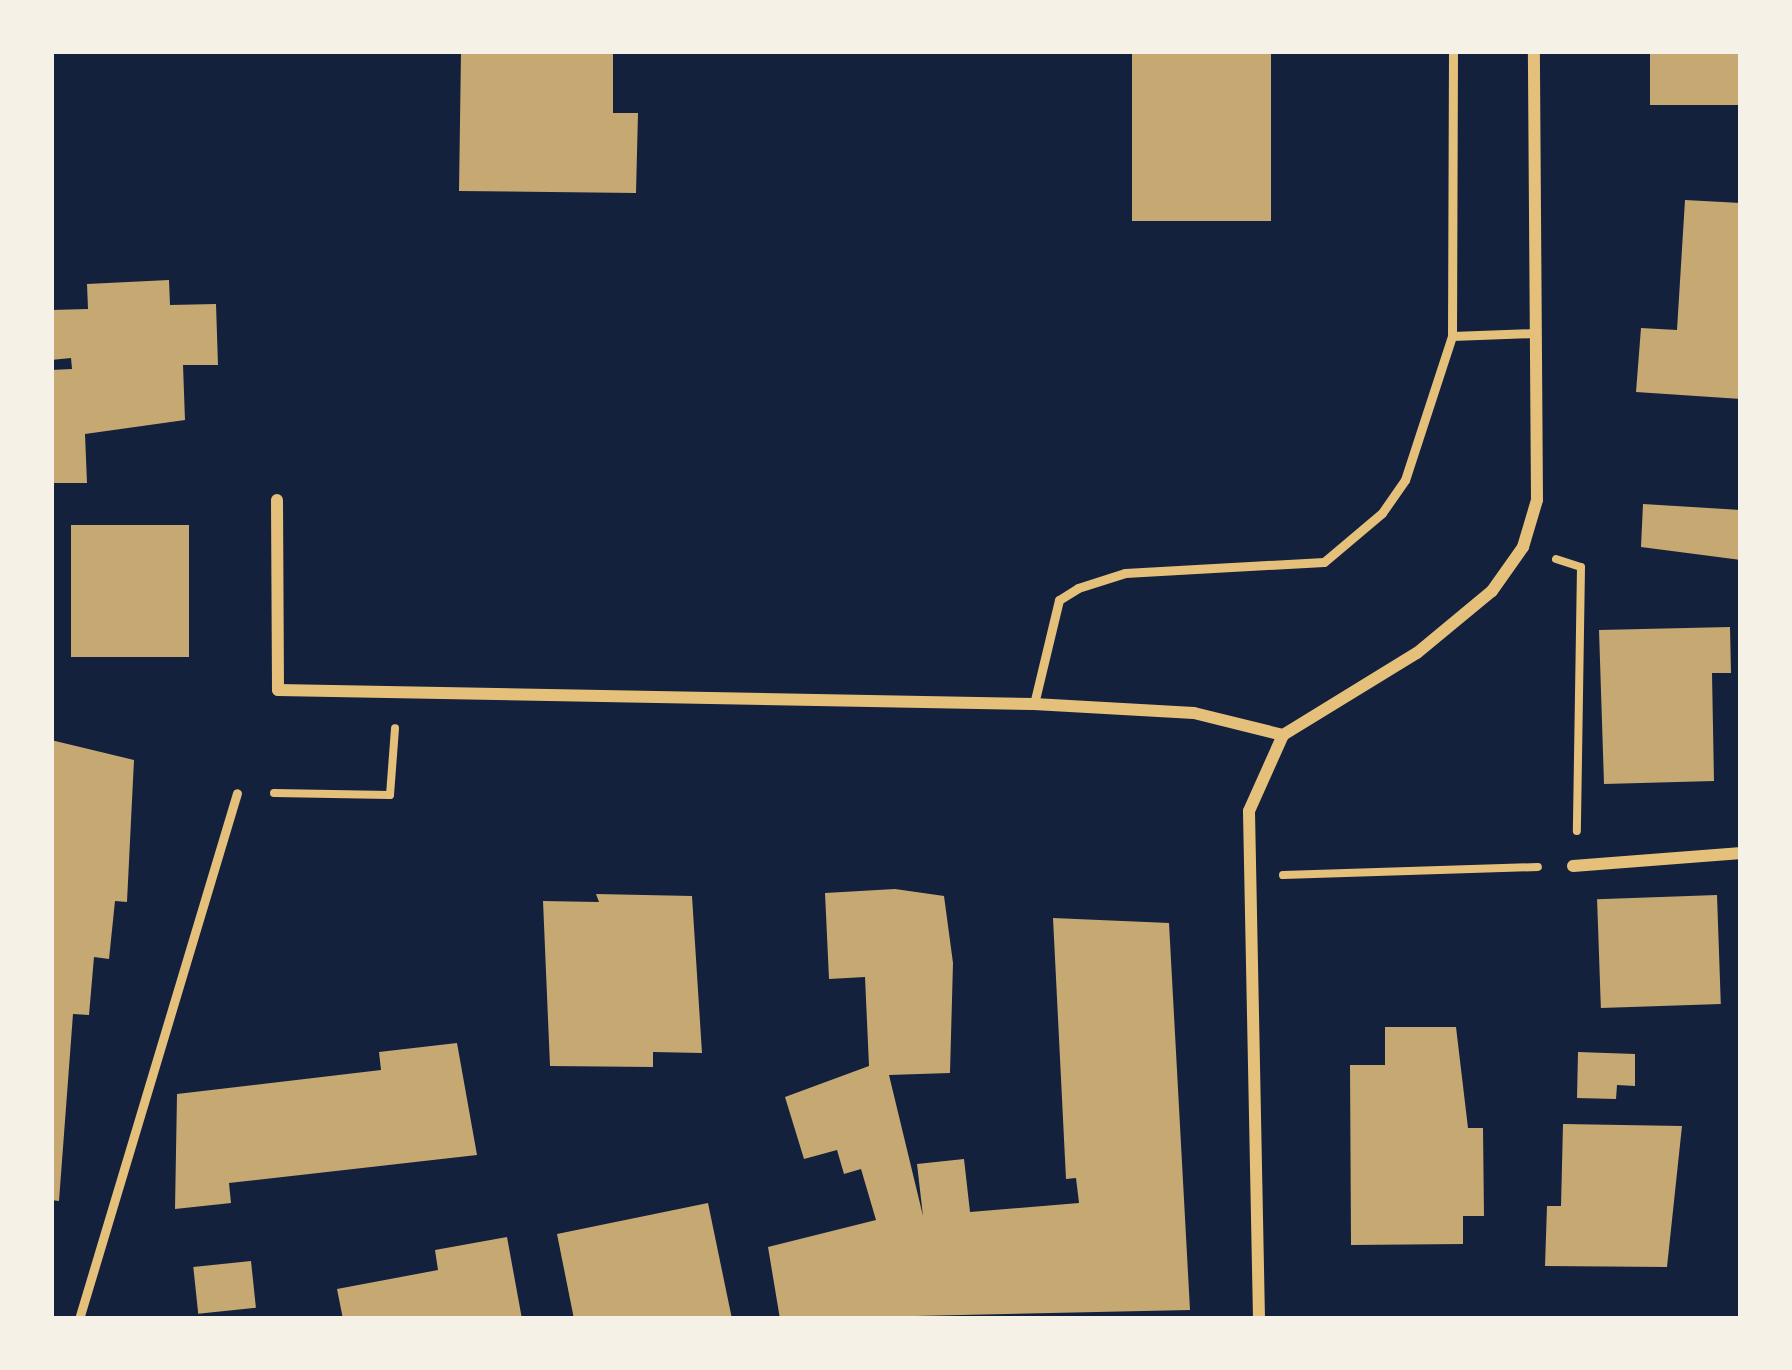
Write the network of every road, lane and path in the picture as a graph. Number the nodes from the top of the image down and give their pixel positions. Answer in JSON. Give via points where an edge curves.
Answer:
{"nodes":[{"id":1,"x":1453,"y":51,"type":"edge"},
{"id":2,"x":1534,"y":51,"type":"edge"},
{"id":3,"x":1534,"y":333,"type":"junction"},
{"id":4,"x":1452,"y":336,"type":"junction"},
{"id":5,"x":277,"y":500,"type":"dead end"},
{"id":6,"x":1523,"y":547,"type":"junction"},
{"id":7,"x":398,"y":696,"type":"junction"},
{"id":8,"x":1034,"y":704,"type":"junction"},
{"id":9,"x":1283,"y":735,"type":"junction"},
{"id":10,"x":237,"y":793,"type":"joint"},
{"id":11,"x":1741,"y":853,"type":"edge"},
{"id":12,"x":1573,"y":866,"type":"junction"},
{"id":13,"x":1252,"y":876,"type":"junction"},
{"id":14,"x":79,"y":1319,"type":"edge"},
{"id":15,"x":1258,"y":1319,"type":"edge"}],
"edges":[{"from":1,"to":4,"type":"lane"},
{"from":2,"to":3,"type":"street"},
{"from":3,"to":4,"type":"lane"},
{"from":3,"to":6,"type":"street","via":[[1537,500]]},
{"from":4,"to":8,"type":"lane","via":[[1406,480],[1382,513],[1324,562],[1125,573],[1078,588],[1059,600]]},
{"from":5,"to":7,"type":"street","via":[[278,690]]},
{"from":6,"to":9,"type":"street","via":[[1492,591],[1417,653]]},
{"from":6,"to":12,"type":"path","via":[[1581,567]]},
{"from":7,"to":8,"type":"street"},
{"from":7,"to":10,"type":"path","via":[[391,795]]},
{"from":8,"to":9,"type":"street","via":[[1193,713]]},
{"from":9,"to":13,"type":"street","via":[[1249,812]]},
{"from":10,"to":14,"type":"lane"},
{"from":11,"to":12,"type":"street"},
{"from":12,"to":13,"type":"path"},
{"from":13,"to":15,"type":"street"}]}
